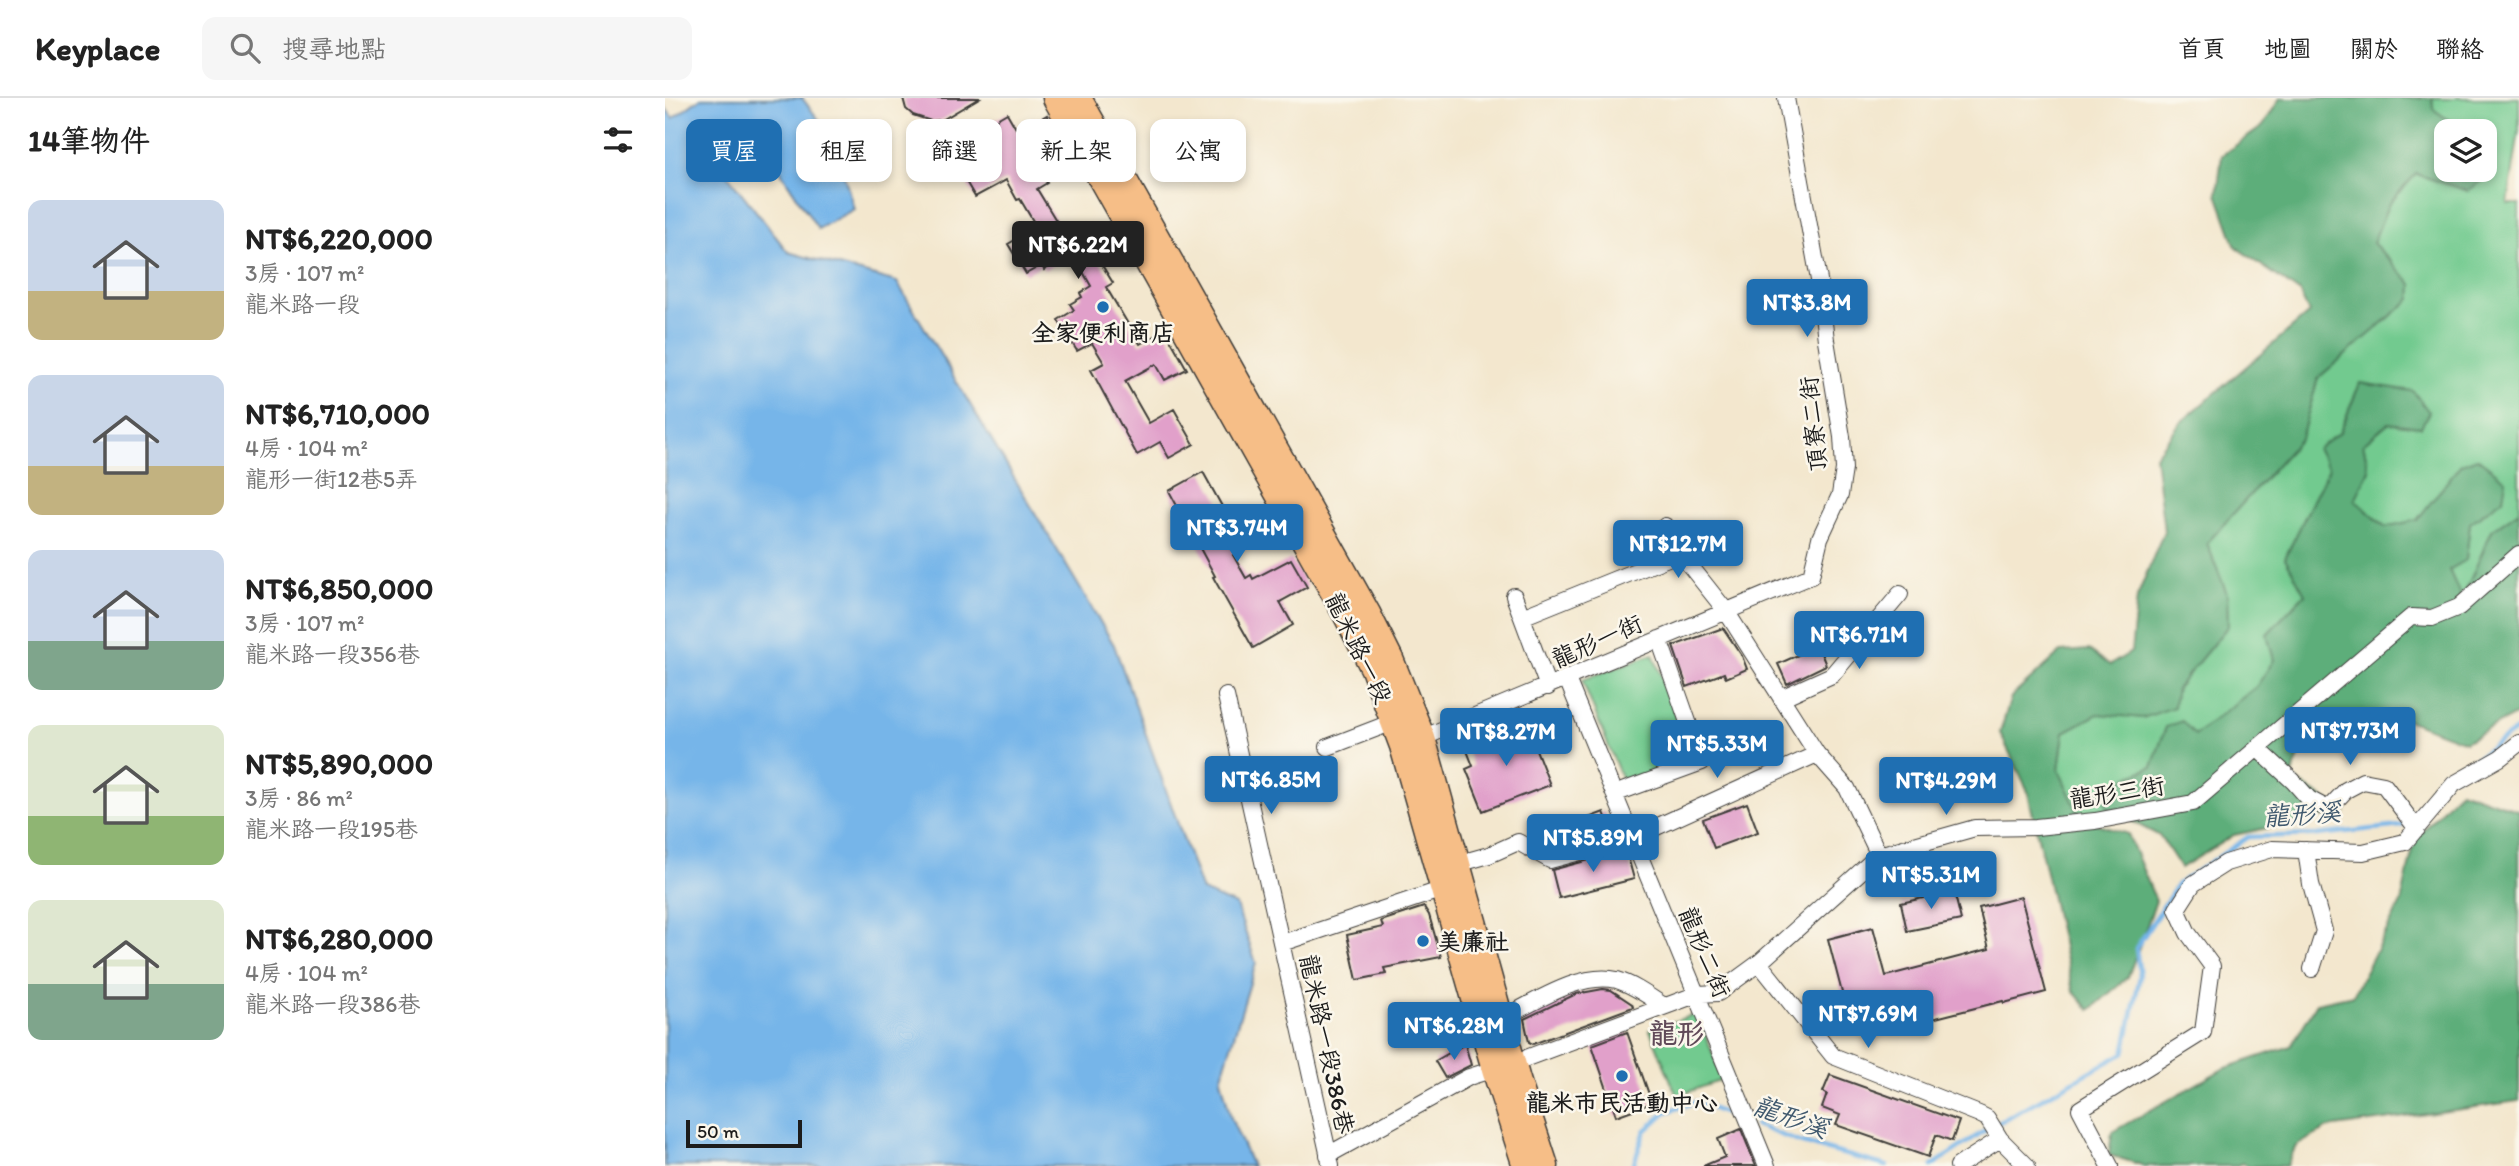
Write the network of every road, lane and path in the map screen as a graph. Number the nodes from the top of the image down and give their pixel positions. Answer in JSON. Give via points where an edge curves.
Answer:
{"nodes":[{"id":1,"x":1055,"y":98,"type":"edge"},
{"id":2,"x":1079,"y":98,"type":"edge"},
{"id":3,"x":1786,"y":98,"type":"edge"},
{"id":4,"x":1665,"y":526,"type":"dead end"},
{"id":5,"x":1679,"y":553,"type":"junction"},
{"id":6,"x":2519,"y":554,"type":"edge"},
{"id":7,"x":1811,"y":576,"type":"joint"},
{"id":8,"x":1900,"y":594,"type":"dead end"},
{"id":9,"x":1514,"y":596,"type":"dead end"},
{"id":10,"x":1725,"y":611,"type":"junction"},
{"id":11,"x":1522,"y":617,"type":"junction"},
{"id":12,"x":1659,"y":639,"type":"junction"},
{"id":13,"x":1567,"y":679,"type":"junction"},
{"id":14,"x":1548,"y":687,"type":"junction"},
{"id":15,"x":1226,"y":696,"type":"dead end"},
{"id":16,"x":1781,"y":698,"type":"junction"},
{"id":17,"x":1393,"y":722,"type":"junction"},
{"id":18,"x":1412,"y":742,"type":"junction"},
{"id":19,"x":2519,"y":743,"type":"edge"},
{"id":20,"x":1328,"y":747,"type":"dead end"},
{"id":21,"x":2257,"y":748,"type":"junction"},
{"id":22,"x":1817,"y":754,"type":"junction"},
{"id":23,"x":1614,"y":794,"type":"junction"},
{"id":24,"x":2417,"y":829,"type":"junction"},
{"id":25,"x":1632,"y":838,"type":"junction"},
{"id":26,"x":2306,"y":850,"type":"junction"},
{"id":27,"x":1879,"y":855,"type":"junction"},
{"id":28,"x":1457,"y":864,"type":"junction"},
{"id":29,"x":1443,"y":889,"type":"junction"},
{"id":30,"x":1282,"y":943,"type":"junction"},
{"id":31,"x":1759,"y":963,"type":"junction"},
{"id":32,"x":2312,"y":970,"type":"dead end"},
{"id":33,"x":1698,"y":994,"type":"junction"},
{"id":34,"x":1664,"y":1006,"type":"junction"},
{"id":35,"x":1501,"y":1019,"type":"junction"},
{"id":36,"x":1504,"y":1066,"type":"junction"},
{"id":37,"x":1999,"y":1136,"type":"junction"},
{"id":38,"x":1330,"y":1160,"type":"edge"},
{"id":39,"x":1525,"y":1166,"type":"edge"},
{"id":40,"x":1546,"y":1166,"type":"edge"},
{"id":41,"x":1767,"y":1166,"type":"edge"},
{"id":42,"x":1958,"y":1166,"type":"edge"},
{"id":43,"x":2027,"y":1166,"type":"edge"},
{"id":44,"x":2111,"y":1166,"type":"edge"}],
"edges":[{"from":1,"to":17,"type":"main road","name":"龍米路一段","via":[[1345,614]]},
{"from":2,"to":18,"type":"main road","name":"龍米路一段","via":[[1368,612],[1391,659]]},
{"from":3,"to":7,"type":"street","name":"頂寮二街","via":[[1819,280],[1845,469]]},
{"from":4,"to":5,"type":"street"},
{"from":5,"to":10,"type":"street"},
{"from":5,"to":11,"type":"street"},
{"from":6,"to":21,"type":"street","name":"龍形三街","via":[[2459,607],[2432,618],[2411,617]]},
{"from":7,"to":10,"type":"street","name":"龍形一街"},
{"from":8,"to":16,"type":"street","via":[[1832,675]]},
{"from":9,"to":11,"type":"street"},
{"from":10,"to":12,"type":"street","name":"龍形一街"},
{"from":10,"to":16,"type":"street"},
{"from":11,"to":14,"type":"street"},
{"from":12,"to":13,"type":"street","name":"龍形一街"},
{"from":12,"to":23,"type":"street","via":[[1702,762]]},
{"from":13,"to":14,"type":"street","name":"龍形一街"},
{"from":13,"to":23,"type":"street","name":"龍形二街"},
{"from":14,"to":18,"type":"street","name":"龍形一街"},
{"from":15,"to":30,"type":"street","name":"龍米路一段386巷"},
{"from":16,"to":22,"type":"street"},
{"from":17,"to":18,"type":"main road","name":"龍米路一段"},
{"from":17,"to":20,"type":"street"},
{"from":18,"to":28,"type":"main road","name":"龍米路一段"},
{"from":18,"to":29,"type":"main road","name":"龍米路一段"},
{"from":19,"to":24,"type":"street","via":[[2454,785]]},
{"from":21,"to":24,"type":"street","via":[[2309,799],[2328,809],[2346,790],[2363,781],[2384,785]]},
{"from":21,"to":27,"type":"street","name":"龍形三街","via":[[2193,803],[2095,821],[1975,828]]},
{"from":22,"to":25,"type":"street"},
{"from":22,"to":27,"type":"street","via":[[1847,788]]},
{"from":23,"to":25,"type":"street","name":"龍形二街"},
{"from":24,"to":26,"type":"street","via":[[2405,842],[2363,852]]},
{"from":25,"to":28,"type":"street","via":[[1550,860],[1518,842]]},
{"from":25,"to":33,"type":"street","name":"龍形二街"},
{"from":26,"to":32,"type":"street","via":[[2324,930]]},
{"from":26,"to":44,"type":"street","via":[[2272,849],[2226,863],[2193,884],[2177,909],[2212,966],[2203,1032],[2080,1109]]},
{"from":27,"to":31,"type":"street","name":"龍形三街"},
{"from":28,"to":35,"type":"main road","name":"龍米路一段"},
{"from":29,"to":30,"type":"street"},
{"from":29,"to":36,"type":"main road","name":"龍米路一段"},
{"from":30,"to":38,"type":"street","name":"龍米路一段386巷"},
{"from":31,"to":33,"type":"street","name":"龍形三街","via":[[1718,993]]},
{"from":31,"to":37,"type":"street","via":[[1833,1056],[1987,1118]]},
{"from":33,"to":34,"type":"street","name":"龍形三街"},
{"from":33,"to":41,"type":"street","name":"龍形二街"},
{"from":34,"to":35,"type":"street","via":[[1615,980],[1580,981]]},
{"from":34,"to":36,"type":"street","name":"龍形三街"},
{"from":35,"to":36,"type":"main road","name":"龍米路一段"},
{"from":36,"to":38,"type":"street","name":"龍米路一段386巷","via":[[1469,1077]]},
{"from":36,"to":39,"type":"main road","name":"龍米路一段"},
{"from":36,"to":40,"type":"main road","name":"龍米路一段"},
{"from":37,"to":42,"type":"street"},
{"from":37,"to":43,"type":"street"}]}
